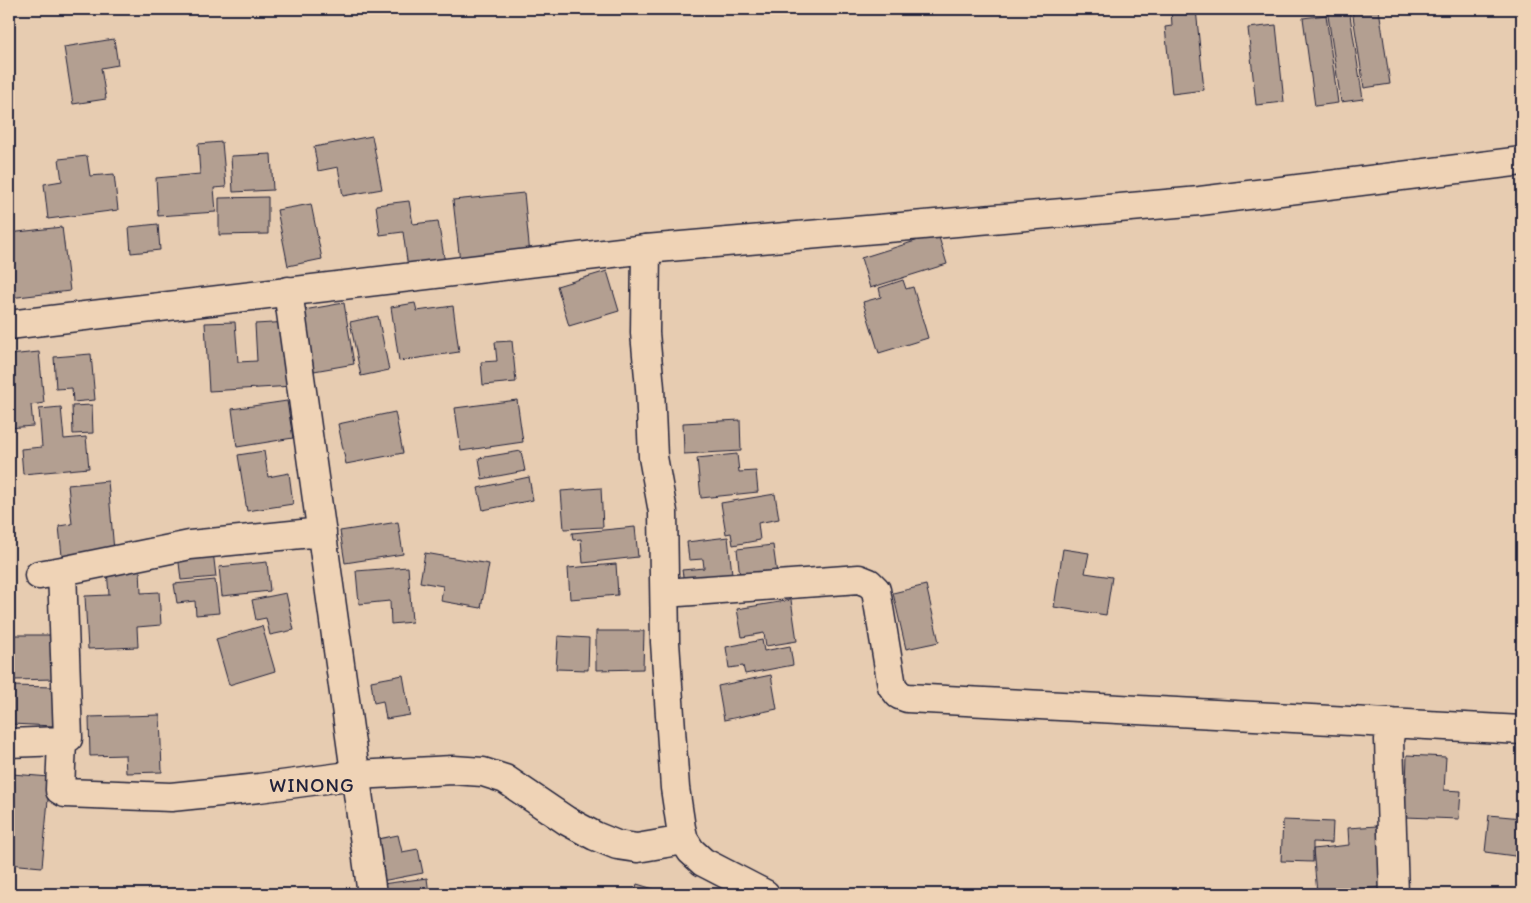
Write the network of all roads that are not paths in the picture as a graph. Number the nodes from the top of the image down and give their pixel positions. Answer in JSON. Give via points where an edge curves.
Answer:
{"nodes":[{"id":1,"x":1522,"y":162,"type":"edge"},
{"id":2,"x":646,"y":250,"type":"junction"},
{"id":3,"x":288,"y":291,"type":"junction"},
{"id":4,"x":9,"y":325,"type":"edge"},
{"id":5,"x":322,"y":532,"type":"junction"},
{"id":6,"x":665,"y":593,"type":"junction"},
{"id":7,"x":1392,"y":723,"type":"junction"},
{"id":8,"x":1522,"y":730,"type":"edge"},
{"id":9,"x":62,"y":741,"type":"junction"},
{"id":10,"x":9,"y":743,"type":"edge"},
{"id":11,"x":356,"y":775,"type":"junction"},
{"id":12,"x":684,"y":840,"type":"junction"},
{"id":13,"x":752,"y":891,"type":"edge"},
{"id":14,"x":372,"y":894,"type":"edge"},
{"id":15,"x":1394,"y":894,"type":"edge"}],
"edges":[{"from":1,"to":2,"type":"street","via":[[1200,201]]},
{"from":2,"to":3,"type":"street"},
{"from":2,"to":6,"type":"street","via":[[645,332],[653,457],[663,512]]},
{"from":3,"to":4,"type":"street"},
{"from":3,"to":5,"type":"street"},
{"from":5,"to":9,"type":"street","via":[[190,546],[51,573],[69,736]]},
{"from":5,"to":11,"type":"street"},
{"from":6,"to":7,"type":"street","via":[[859,579],[870,583],[876,590],[892,686],[906,698]]},
{"from":6,"to":12,"type":"street","via":[[674,778]]},
{"from":7,"to":8,"type":"street"},
{"from":7,"to":15,"type":"street","via":[[1389,740]]},
{"from":9,"to":10,"type":"street"},
{"from":9,"to":11,"type":"street","via":[[60,790],[65,793],[171,797]]},
{"from":11,"to":12,"type":"street","via":[[453,770],[483,772],[505,780],[567,821],[617,845],[637,848]]},
{"from":11,"to":14,"type":"street"},
{"from":12,"to":13,"type":"street","via":[[703,862]]}]}
